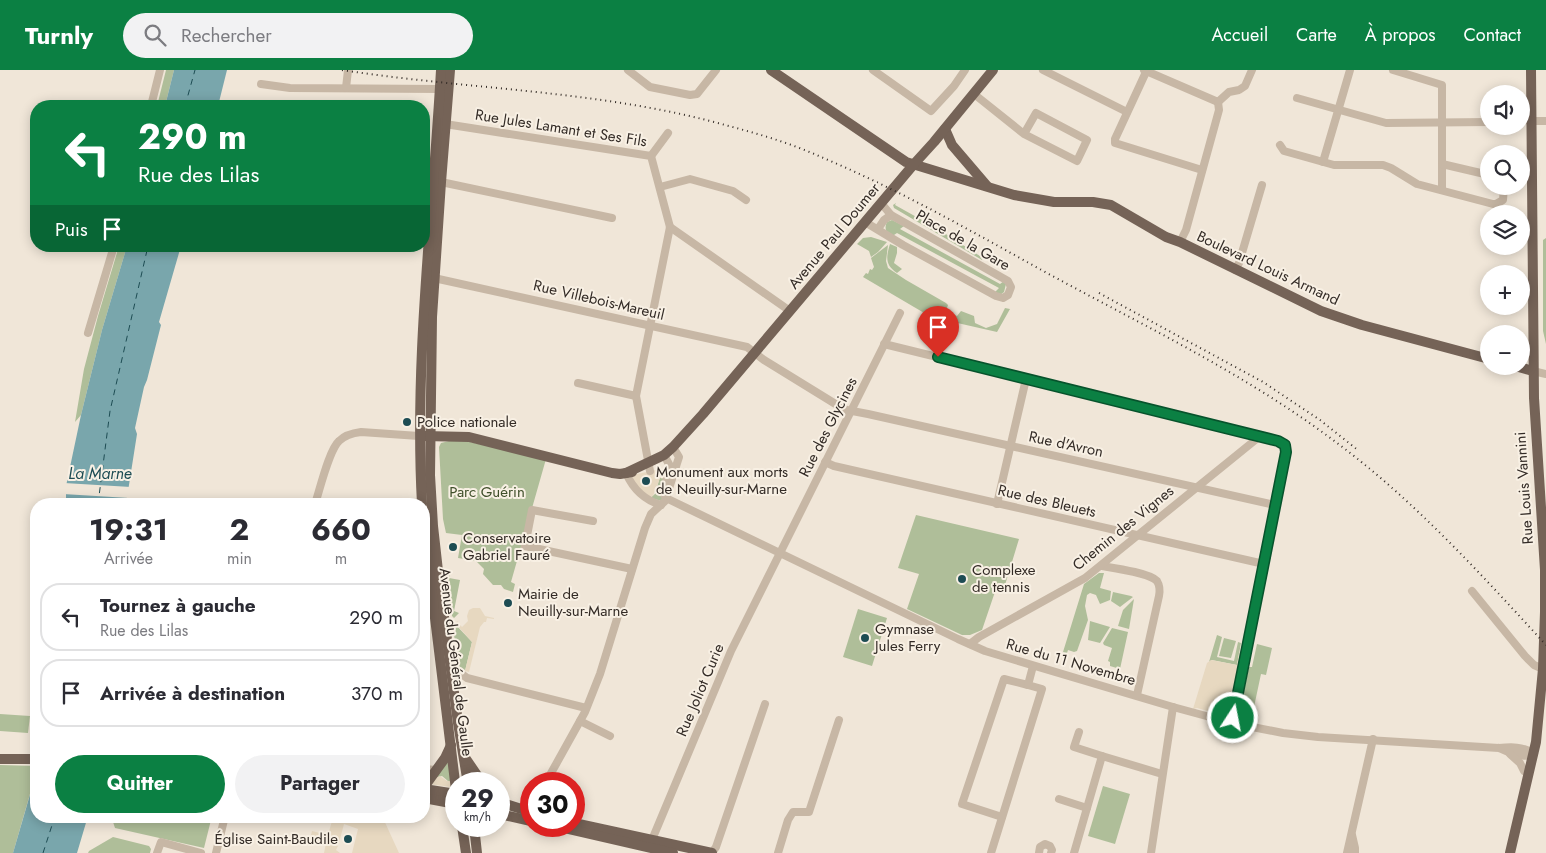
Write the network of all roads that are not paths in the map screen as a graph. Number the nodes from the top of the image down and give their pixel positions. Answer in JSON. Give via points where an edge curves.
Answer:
{"nodes":[{"id":1,"x":160,"y":70,"type":"edge"},
{"id":2,"x":348,"y":70,"type":"edge"},
{"id":3,"x":441,"y":70,"type":"edge"},
{"id":4,"x":450,"y":70,"type":"edge"},
{"id":5,"x":628,"y":70,"type":"edge"},
{"id":6,"x":716,"y":70,"type":"edge"},
{"id":7,"x":771,"y":70,"type":"edge"},
{"id":8,"x":779,"y":70,"type":"edge"},
{"id":9,"x":873,"y":70,"type":"edge"},
{"id":10,"x":965,"y":70,"type":"edge"},
{"id":11,"x":1043,"y":70,"type":"edge"},
{"id":12,"x":1252,"y":70,"type":"edge"},
{"id":13,"x":1350,"y":70,"type":"edge"},
{"id":14,"x":1392,"y":70,"type":"edge"},
{"id":15,"x":1531,"y":70,"type":"edge"},
{"id":16,"x":1145,"y":71,"type":"edge"},
{"id":17,"x":990,"y":73,"type":"edge"},
{"id":18,"x":261,"y":84,"type":"dead end"},
{"id":19,"x":1529,"y":85,"type":"edge"},
{"id":20,"x":346,"y":88,"type":"junction"},
{"id":21,"x":440,"y":90,"type":"junction"},
{"id":22,"x":974,"y":94,"type":"junction"},
{"id":23,"x":1297,"y":98,"type":"dead end"},
{"id":24,"x":152,"y":100,"type":"edge"},
{"id":25,"x":1218,"y":102,"type":"junction"},
{"id":26,"x":1339,"y":110,"type":"junction"},
{"id":27,"x":1127,"y":112,"type":"junction"},
{"id":28,"x":1442,"y":122,"type":"junction"},
{"id":29,"x":1480,"y":122,"type":"edge"},
{"id":30,"x":1530,"y":122,"type":"edge"},
{"id":31,"x":1546,"y":122,"type":"edge"},
{"id":32,"x":445,"y":124,"type":"junction"},
{"id":33,"x":945,"y":129,"type":"junction"},
{"id":34,"x":668,"y":133,"type":"dead end"},
{"id":35,"x":1024,"y":134,"type":"junction"},
{"id":36,"x":1525,"y":135,"type":"edge"},
{"id":37,"x":934,"y":142,"type":"junction"},
{"id":38,"x":952,"y":145,"type":"junction"},
{"id":39,"x":1280,"y":145,"type":"dead end"},
{"id":40,"x":651,"y":156,"type":"junction"},
{"id":41,"x":1323,"y":162,"type":"junction"},
{"id":42,"x":914,"y":164,"type":"junction"},
{"id":43,"x":1442,"y":164,"type":"junction"},
{"id":44,"x":1202,"y":170,"type":"junction"},
{"id":45,"x":1480,"y":173,"type":"edge"},
{"id":46,"x":440,"y":182,"type":"junction"},
{"id":47,"x":1262,"y":185,"type":"dead end"},
{"id":48,"x":660,"y":187,"type":"junction"},
{"id":49,"x":987,"y":187,"type":"junction"},
{"id":50,"x":1442,"y":190,"type":"junction"},
{"id":51,"x":1503,"y":195,"type":"edge"},
{"id":52,"x":746,"y":200,"type":"dead end"},
{"id":53,"x":881,"y":204,"type":"junction"},
{"id":54,"x":891,"y":215,"type":"junction"},
{"id":55,"x":612,"y":218,"type":"dead end"},
{"id":56,"x":865,"y":222,"type":"junction"},
{"id":57,"x":670,"y":227,"type":"junction"},
{"id":58,"x":878,"y":229,"type":"junction"},
{"id":59,"x":430,"y":232,"type":"edge"},
{"id":60,"x":1180,"y":242,"type":"junction"},
{"id":61,"x":112,"y":252,"type":"edge"},
{"id":62,"x":429,"y":252,"type":"edge"},
{"id":63,"x":1235,"y":270,"type":"junction"},
{"id":64,"x":434,"y":278,"type":"junction"},
{"id":65,"x":790,"y":311,"type":"junction"},
{"id":66,"x":900,"y":313,"type":"dead end"},
{"id":67,"x":650,"y":326,"type":"junction"},
{"id":68,"x":88,"y":333,"type":"dead end"},
{"id":69,"x":884,"y":344,"type":"junction"},
{"id":70,"x":755,"y":353,"type":"junction"},
{"id":71,"x":1480,"y":357,"type":"edge"},
{"id":72,"x":1530,"y":370,"type":"edge"},
{"id":73,"x":1533,"y":371,"type":"junction"},
{"id":74,"x":1546,"y":374,"type":"edge"},
{"id":75,"x":1026,"y":379,"type":"junction"},
{"id":76,"x":578,"y":383,"type":"dead end"},
{"id":77,"x":636,"y":396,"type":"junction"},
{"id":78,"x":852,"y":411,"type":"junction"},
{"id":79,"x":427,"y":436,"type":"junction"},
{"id":80,"x":1259,"y":437,"type":"junction"},
{"id":81,"x":1541,"y":443,"type":"edge"},
{"id":82,"x":1010,"y":445,"type":"junction"},
{"id":83,"x":675,"y":449,"type":"junction"},
{"id":84,"x":665,"y":457,"type":"junction"},
{"id":85,"x":825,"y":462,"type":"junction"},
{"id":86,"x":1542,"y":465,"type":"edge"},
{"id":87,"x":649,"y":467,"type":"junction"},
{"id":88,"x":626,"y":473,"type":"junction"},
{"id":89,"x":421,"y":486,"type":"junction"},
{"id":90,"x":1197,"y":486,"type":"junction"},
{"id":91,"x":318,"y":498,"type":"edge"},
{"id":92,"x":418,"y":498,"type":"edge"},
{"id":93,"x":422,"y":498,"type":"edge"},
{"id":94,"x":429,"y":498,"type":"edge"},
{"id":95,"x":666,"y":498,"type":"junction"},
{"id":96,"x":997,"y":504,"type":"junction"},
{"id":97,"x":1275,"y":504,"type":"junction"},
{"id":98,"x":661,"y":505,"type":"junction"},
{"id":99,"x":593,"y":521,"type":"dead end"},
{"id":100,"x":1138,"y":535,"type":"junction"},
{"id":101,"x":430,"y":552,"type":"edge"},
{"id":102,"x":779,"y":553,"type":"junction"},
{"id":103,"x":430,"y":561,"type":"edge"},
{"id":104,"x":1264,"y":564,"type":"junction"},
{"id":105,"x":1102,"y":566,"type":"junction"},
{"id":106,"x":632,"y":569,"type":"junction"},
{"id":107,"x":1472,"y":591,"type":"dead end"},
{"id":108,"x":970,"y":644,"type":"junction"},
{"id":109,"x":450,"y":665,"type":"junction"},
{"id":110,"x":1033,"y":666,"type":"junction"},
{"id":111,"x":1543,"y":669,"type":"junction"},
{"id":112,"x":466,"y":678,"type":"junction"},
{"id":113,"x":452,"y":685,"type":"junction"},
{"id":114,"x":1028,"y":685,"type":"junction"},
{"id":115,"x":1137,"y":695,"type":"junction"},
{"id":116,"x":765,"y":704,"type":"dead end"},
{"id":117,"x":1173,"y":707,"type":"junction"},
{"id":118,"x":586,"y":708,"type":"junction"},
{"id":119,"x":839,"y":720,"type":"dead end"},
{"id":120,"x":580,"y":721,"type":"junction"},
{"id":121,"x":1232,"y":723,"type":"junction"},
{"id":122,"x":1079,"y":732,"type":"dead end"},
{"id":123,"x":610,"y":736,"type":"dead end"},
{"id":124,"x":1373,"y":739,"type":"junction"},
{"id":125,"x":451,"y":746,"type":"junction"},
{"id":126,"x":1499,"y":748,"type":"junction"},
{"id":127,"x":1509,"y":753,"type":"junction"},
{"id":128,"x":1530,"y":753,"type":"junction"},
{"id":129,"x":463,"y":754,"type":"junction"},
{"id":130,"x":1102,"y":756,"type":"junction"},
{"id":131,"x":0,"y":759,"type":"edge"},
{"id":132,"x":30,"y":759,"type":"edge"},
{"id":133,"x":430,"y":770,"type":"edge"},
{"id":134,"x":436,"y":770,"type":"junction"},
{"id":135,"x":1524,"y":771,"type":"junction"},
{"id":136,"x":454,"y":772,"type":"edge"},
{"id":137,"x":466,"y":772,"type":"edge"},
{"id":138,"x":475,"y":772,"type":"edge"},
{"id":139,"x":552,"y":772,"type":"edge"},
{"id":140,"x":1162,"y":774,"type":"junction"},
{"id":141,"x":430,"y":779,"type":"edge"},
{"id":142,"x":1525,"y":785,"type":"junction"},
{"id":143,"x":430,"y":789,"type":"edge"},
{"id":144,"x":445,"y":792,"type":"edge"},
{"id":145,"x":430,"y":799,"type":"edge"},
{"id":146,"x":1058,"y":799,"type":"dead end"},
{"id":147,"x":445,"y":802,"type":"edge"},
{"id":148,"x":510,"y":803,"type":"edge"},
{"id":149,"x":510,"y":805,"type":"edge"},
{"id":150,"x":514,"y":806,"type":"junction"},
{"id":151,"x":520,"y":808,"type":"edge"},
{"id":152,"x":1087,"y":808,"type":"junction"},
{"id":153,"x":1002,"y":817,"type":"junction"},
{"id":154,"x":223,"y":823,"type":"edge"},
{"id":155,"x":585,"y":826,"type":"edge"},
{"id":156,"x":585,"y":832,"type":"edge"},
{"id":157,"x":1352,"y":833,"type":"junction"},
{"id":158,"x":464,"y":837,"type":"edge"},
{"id":159,"x":475,"y":837,"type":"edge"},
{"id":160,"x":651,"y":844,"type":"junction"},
{"id":161,"x":1151,"y":849,"type":"edge"},
{"id":162,"x":156,"y":853,"type":"edge"},
{"id":163,"x":201,"y":853,"type":"edge"},
{"id":164,"x":216,"y":853,"type":"edge"},
{"id":165,"x":466,"y":853,"type":"edge"},
{"id":166,"x":477,"y":853,"type":"edge"},
{"id":167,"x":673,"y":853,"type":"edge"},
{"id":168,"x":712,"y":853,"type":"edge"},
{"id":169,"x":778,"y":853,"type":"edge"},
{"id":170,"x":991,"y":853,"type":"edge"},
{"id":171,"x":1039,"y":853,"type":"edge"},
{"id":172,"x":1051,"y":853,"type":"edge"},
{"id":173,"x":1074,"y":853,"type":"edge"},
{"id":174,"x":1146,"y":853,"type":"edge"},
{"id":175,"x":1347,"y":853,"type":"edge"},
{"id":176,"x":1355,"y":853,"type":"edge"},
{"id":177,"x":1510,"y":853,"type":"edge"}],
"edges":[{"from":1,"to":24,"type":"street"},
{"from":2,"to":20,"type":"street"},
{"from":3,"to":21,"type":"main road"},
{"from":4,"to":32,"type":"main road"},
{"from":5,"to":6,"type":"street","via":[[650,87],[690,95],[697,94]]},
{"from":7,"to":42,"type":"main road","via":[[898,157]]},
{"from":8,"to":42,"type":"main road"},
{"from":9,"to":10,"type":"street","via":[[930,111]]},
{"from":11,"to":27,"type":"street"},
{"from":12,"to":25,"type":"street","via":[[1245,86],[1229,92]]},
{"from":13,"to":26,"type":"street"},
{"from":14,"to":28,"type":"street","via":[[1442,85]]},
{"from":15,"to":19,"type":"main road","name":"Rue Louis Vannini"},
{"from":16,"to":25,"type":"street"},
{"from":16,"to":27,"type":"street"},
{"from":17,"to":22,"type":"main road","name":"Avenue Paul Doumer"},
{"from":18,"to":20,"type":"street","via":[[290,88]]},
{"from":20,"to":21,"type":"street"},
{"from":21,"to":59,"type":"main road"},
{"from":22,"to":33,"type":"main road","name":"Avenue Paul Doumer"},
{"from":22,"to":35,"type":"street"},
{"from":23,"to":26,"type":"street"},
{"from":25,"to":44,"type":"street","via":[[1219,110]]},
{"from":26,"to":28,"type":"street","via":[[1386,123]]},
{"from":26,"to":41,"type":"street"},
{"from":27,"to":44,"type":"street","via":[[1115,142]]},
{"from":28,"to":29,"type":"street"},
{"from":28,"to":43,"type":"street"},
{"from":30,"to":31,"type":"street"},
{"from":32,"to":40,"type":"street","name":"Rue Jules Lamant et Ses Fils"},
{"from":32,"to":46,"type":"main road"},
{"from":33,"to":37,"type":"main road","name":"Avenue Paul Doumer"},
{"from":33,"to":38,"type":"main road"},
{"from":34,"to":40,"type":"street"},
{"from":35,"to":35,"type":"street","via":[[1077,161],[1087,140],[1036,113]]},
{"from":36,"to":73,"type":"main road","name":"Rue Louis Vannini","via":[[1532,245]]},
{"from":37,"to":38,"type":"main road"},
{"from":37,"to":42,"type":"main road","name":"Avenue Paul Doumer"},
{"from":38,"to":49,"type":"main road"},
{"from":39,"to":41,"type":"street","via":[[1284,151]]},
{"from":40,"to":48,"type":"street","name":"Rue Jules Lamant et Ses Fils"},
{"from":41,"to":50,"type":"street","via":[[1340,166],[1383,166],[1418,184]]},
{"from":42,"to":49,"type":"main road","name":"Boulevard Louis Armand"},
{"from":42,"to":53,"type":"main road","name":"Avenue Paul Doumer"},
{"from":43,"to":45,"type":"street"},
{"from":43,"to":50,"type":"street"},
{"from":44,"to":60,"type":"street"},
{"from":46,"to":55,"type":"street"},
{"from":46,"to":64,"type":"main road"},
{"from":47,"to":63,"type":"street"},
{"from":48,"to":52,"type":"street","via":[[690,179],[734,191]]},
{"from":48,"to":57,"type":"street","name":"Rue Jules Lamant et Ses Fils"},
{"from":49,"to":60,"type":"main road","name":"Boulevard Louis Armand","via":[[1042,199],[1093,196],[1110,199],[1169,232]]},
{"from":50,"to":51,"type":"street","via":[[1496,204],[1503,200]]},
{"from":53,"to":54,"type":"street","name":"Place de la Gare"},
{"from":53,"to":56,"type":"main road","name":"Avenue Paul Doumer"},
{"from":54,"to":58,"type":"street"},
{"from":54,"to":58,"type":"street","name":"Place de la Gare","via":[[1008,281],[1011,287],[1008,295],[1003,298],[996,296]]},
{"from":56,"to":58,"type":"street","name":"Place de la Gare"},
{"from":56,"to":65,"type":"main road","name":"Avenue Paul Doumer"},
{"from":57,"to":65,"type":"street"},
{"from":57,"to":67,"type":"street","name":"Rue Jules Lamant et Ses Fils"},
{"from":60,"to":63,"type":"main road","name":"Boulevard Louis Armand"},
{"from":61,"to":68,"type":"street"},
{"from":62,"to":79,"type":"main road","via":[[421,383]]},
{"from":63,"to":71,"type":"main road","name":"Boulevard Louis Armand","via":[[1309,307],[1362,325]]},
{"from":64,"to":67,"type":"street","name":"Rue Villebois-Mareuil"},
{"from":64,"to":79,"type":"main road"},
{"from":65,"to":70,"type":"main road","name":"Avenue Paul Doumer"},
{"from":66,"to":69,"type":"street","name":"Rue des Glycines"},
{"from":67,"to":70,"type":"street","name":"Rue Villebois-Mareuil","via":[[747,347]]},
{"from":67,"to":77,"type":"street","name":"Rue Jules Lamant et Ses Fils"},
{"from":69,"to":75,"type":"street"},
{"from":69,"to":78,"type":"street","name":"Rue des Glycines"},
{"from":70,"to":78,"type":"street","name":"Rue Villebois-Mareuil","via":[[842,408]]},
{"from":70,"to":83,"type":"main road","name":"Avenue Paul Doumer"},
{"from":72,"to":73,"type":"main road"},
{"from":73,"to":74,"type":"street"},
{"from":73,"to":81,"type":"main road","name":"Rue Louis Vannini"},
{"from":75,"to":80,"type":"street"},
{"from":75,"to":82,"type":"street"},
{"from":76,"to":77,"type":"street"},
{"from":77,"to":87,"type":"street","name":"Rue Jules Lamant et Ses Fils"},
{"from":78,"to":82,"type":"street","name":"Rue d'Avron"},
{"from":78,"to":85,"type":"street","name":"Rue des Glycines"},
{"from":79,"to":88,"type":"main road","name":"Avenue Paul Doumer","via":[[469,437],[612,473]]},
{"from":79,"to":89,"type":"main road"},
{"from":79,"to":91,"type":"street","via":[[361,432],[343,438],[333,450]]},
{"from":79,"to":94,"type":"main road","name":"Avenue du Général de Gaulle"},
{"from":80,"to":90,"type":"street","name":"Chemin des Vignes"},
{"from":80,"to":97,"type":"street","via":[[1285,445]]},
{"from":81,"to":86,"type":"main road","name":"Rue Louis Vannini"},
{"from":82,"to":90,"type":"street","name":"Rue d'Avron"},
{"from":82,"to":96,"type":"street"},
{"from":83,"to":84,"type":"main road","name":"Avenue Paul Doumer"},
{"from":83,"to":95,"type":"street","name":"Avenue Paul Doumer","via":[[679,457]]},
{"from":84,"to":87,"type":"main road","name":"Avenue Paul Doumer"},
{"from":84,"to":95,"type":"street","via":[[670,470],[663,493]]},
{"from":85,"to":96,"type":"street","name":"Rue des Bleuets"},
{"from":85,"to":102,"type":"street","name":"Rue des Glycines"},
{"from":86,"to":111,"type":"main road","name":"Rue Louis Vannini","via":[[1546,570]]},
{"from":87,"to":88,"type":"main road","name":"Avenue Paul Doumer"},
{"from":88,"to":98,"type":"street","via":[[631,485],[646,499]]},
{"from":89,"to":92,"type":"street"},
{"from":89,"to":93,"type":"main road"},
{"from":90,"to":97,"type":"street","name":"Rue d'Avron"},
{"from":90,"to":100,"type":"street","name":"Chemin des Vignes"},
{"from":95,"to":98,"type":"street"},
{"from":95,"to":102,"type":"street","name":"Rue du 11 Novembre"},
{"from":96,"to":100,"type":"street","name":"Rue des Bleuets"},
{"from":97,"to":104,"type":"street"},
{"from":98,"to":106,"type":"street","via":[[649,518]]},
{"from":99,"to":106,"type":"street","via":[[532,510],[525,546]]},
{"from":100,"to":104,"type":"street","name":"Rue des Bleuets"},
{"from":100,"to":105,"type":"street","name":"Chemin des Vignes"},
{"from":101,"to":109,"type":"main road","name":"Avenue du Général de Gaulle"},
{"from":102,"to":108,"type":"street","name":"Rue du 11 Novembre"},
{"from":102,"to":160,"type":"street","name":"Rue Joliot Curie","via":[[731,651]]},
{"from":103,"to":125,"type":"main road","name":"Avenue du Général de Gaulle"},
{"from":104,"to":121,"type":"street"},
{"from":105,"to":108,"type":"street","name":"Chemin des Vignes"},
{"from":105,"to":115,"type":"street","via":[[1147,576],[1160,586]]},
{"from":106,"to":118,"type":"street","via":[[600,674]]},
{"from":107,"to":111,"type":"street","via":[[1525,656]]},
{"from":108,"to":110,"type":"street","name":"Rue du 11 Novembre"},
{"from":109,"to":112,"type":"street"},
{"from":109,"to":113,"type":"main road","name":"Avenue du Général de Gaulle"},
{"from":110,"to":114,"type":"street"},
{"from":110,"to":115,"type":"street","name":"Rue du 11 Novembre"},
{"from":111,"to":128,"type":"main road","name":"Rue Louis Vannini","via":[[1537,729]]},
{"from":112,"to":113,"type":"street"},
{"from":112,"to":118,"type":"street"},
{"from":113,"to":129,"type":"main road","name":"Avenue du Général de Gaulle"},
{"from":114,"to":153,"type":"street","via":[[1042,689]]},
{"from":114,"to":153,"type":"street","via":[[1004,679],[962,804]]},
{"from":115,"to":117,"type":"street","name":"Rue du 11 Novembre"},
{"from":116,"to":168,"type":"street"},
{"from":117,"to":121,"type":"street","name":"Rue du 11 Novembre"},
{"from":117,"to":140,"type":"street"},
{"from":118,"to":120,"type":"street"},
{"from":119,"to":169,"type":"street","via":[[809,812],[793,812]]},
{"from":120,"to":123,"type":"street"},
{"from":120,"to":139,"type":"street"},
{"from":121,"to":124,"type":"street","name":"Rue du 11 Novembre","via":[[1306,736]]},
{"from":122,"to":130,"type":"street","via":[[1074,748]]},
{"from":124,"to":126,"type":"street","name":"Rue du 11 Novembre"},
{"from":124,"to":157,"type":"street"},
{"from":125,"to":134,"type":"main road"},
{"from":125,"to":136,"type":"main road","name":"Avenue du Général de Gaulle"},
{"from":126,"to":127,"type":"street","name":"Rue du 11 Novembre"},
{"from":126,"to":128,"type":"street","name":"Rue du 11 Novembre","via":[[1509,747]]},
{"from":127,"to":128,"type":"street","name":"Rue du 11 Novembre"},
{"from":127,"to":135,"type":"street","name":"Rue du 11 Novembre"},
{"from":128,"to":135,"type":"main road","name":"Rue Louis Vannini"},
{"from":128,"to":142,"type":"main road","name":"Rue Louis Vannini","via":[[1530,772]]},
{"from":129,"to":137,"type":"main road","name":"Avenue du Général de Gaulle"},
{"from":129,"to":138,"type":"main road"},
{"from":130,"to":140,"type":"street"},
{"from":130,"to":152,"type":"street"},
{"from":131,"to":132,"type":"main road"},
{"from":133,"to":134,"type":"street"},
{"from":134,"to":141,"type":"main road"},
{"from":135,"to":142,"type":"main road","name":"Rue Louis Vannini"},
{"from":140,"to":161,"type":"street"},
{"from":142,"to":177,"type":"main road","name":"Rue Louis Vannini"},
{"from":143,"to":144,"type":"main road"},
{"from":145,"to":147,"type":"main road"},
{"from":146,"to":152,"type":"street"},
{"from":148,"to":150,"type":"main road"},
{"from":149,"to":150,"type":"main road"},
{"from":150,"to":151,"type":"main road"},
{"from":152,"to":173,"type":"street"},
{"from":153,"to":170,"type":"street"},
{"from":154,"to":164,"type":"street"},
{"from":155,"to":160,"type":"main road"},
{"from":156,"to":160,"type":"main road"},
{"from":157,"to":175,"type":"street"},
{"from":157,"to":176,"type":"street"},
{"from":158,"to":165,"type":"main road"},
{"from":159,"to":166,"type":"main road"},
{"from":160,"to":167,"type":"main road"},
{"from":160,"to":168,"type":"main road"},
{"from":161,"to":174,"type":"street"},
{"from":162,"to":163,"type":"street","via":[[161,842]]},
{"from":171,"to":172,"type":"street","via":[[1045,844],[1050,846]]}]}
